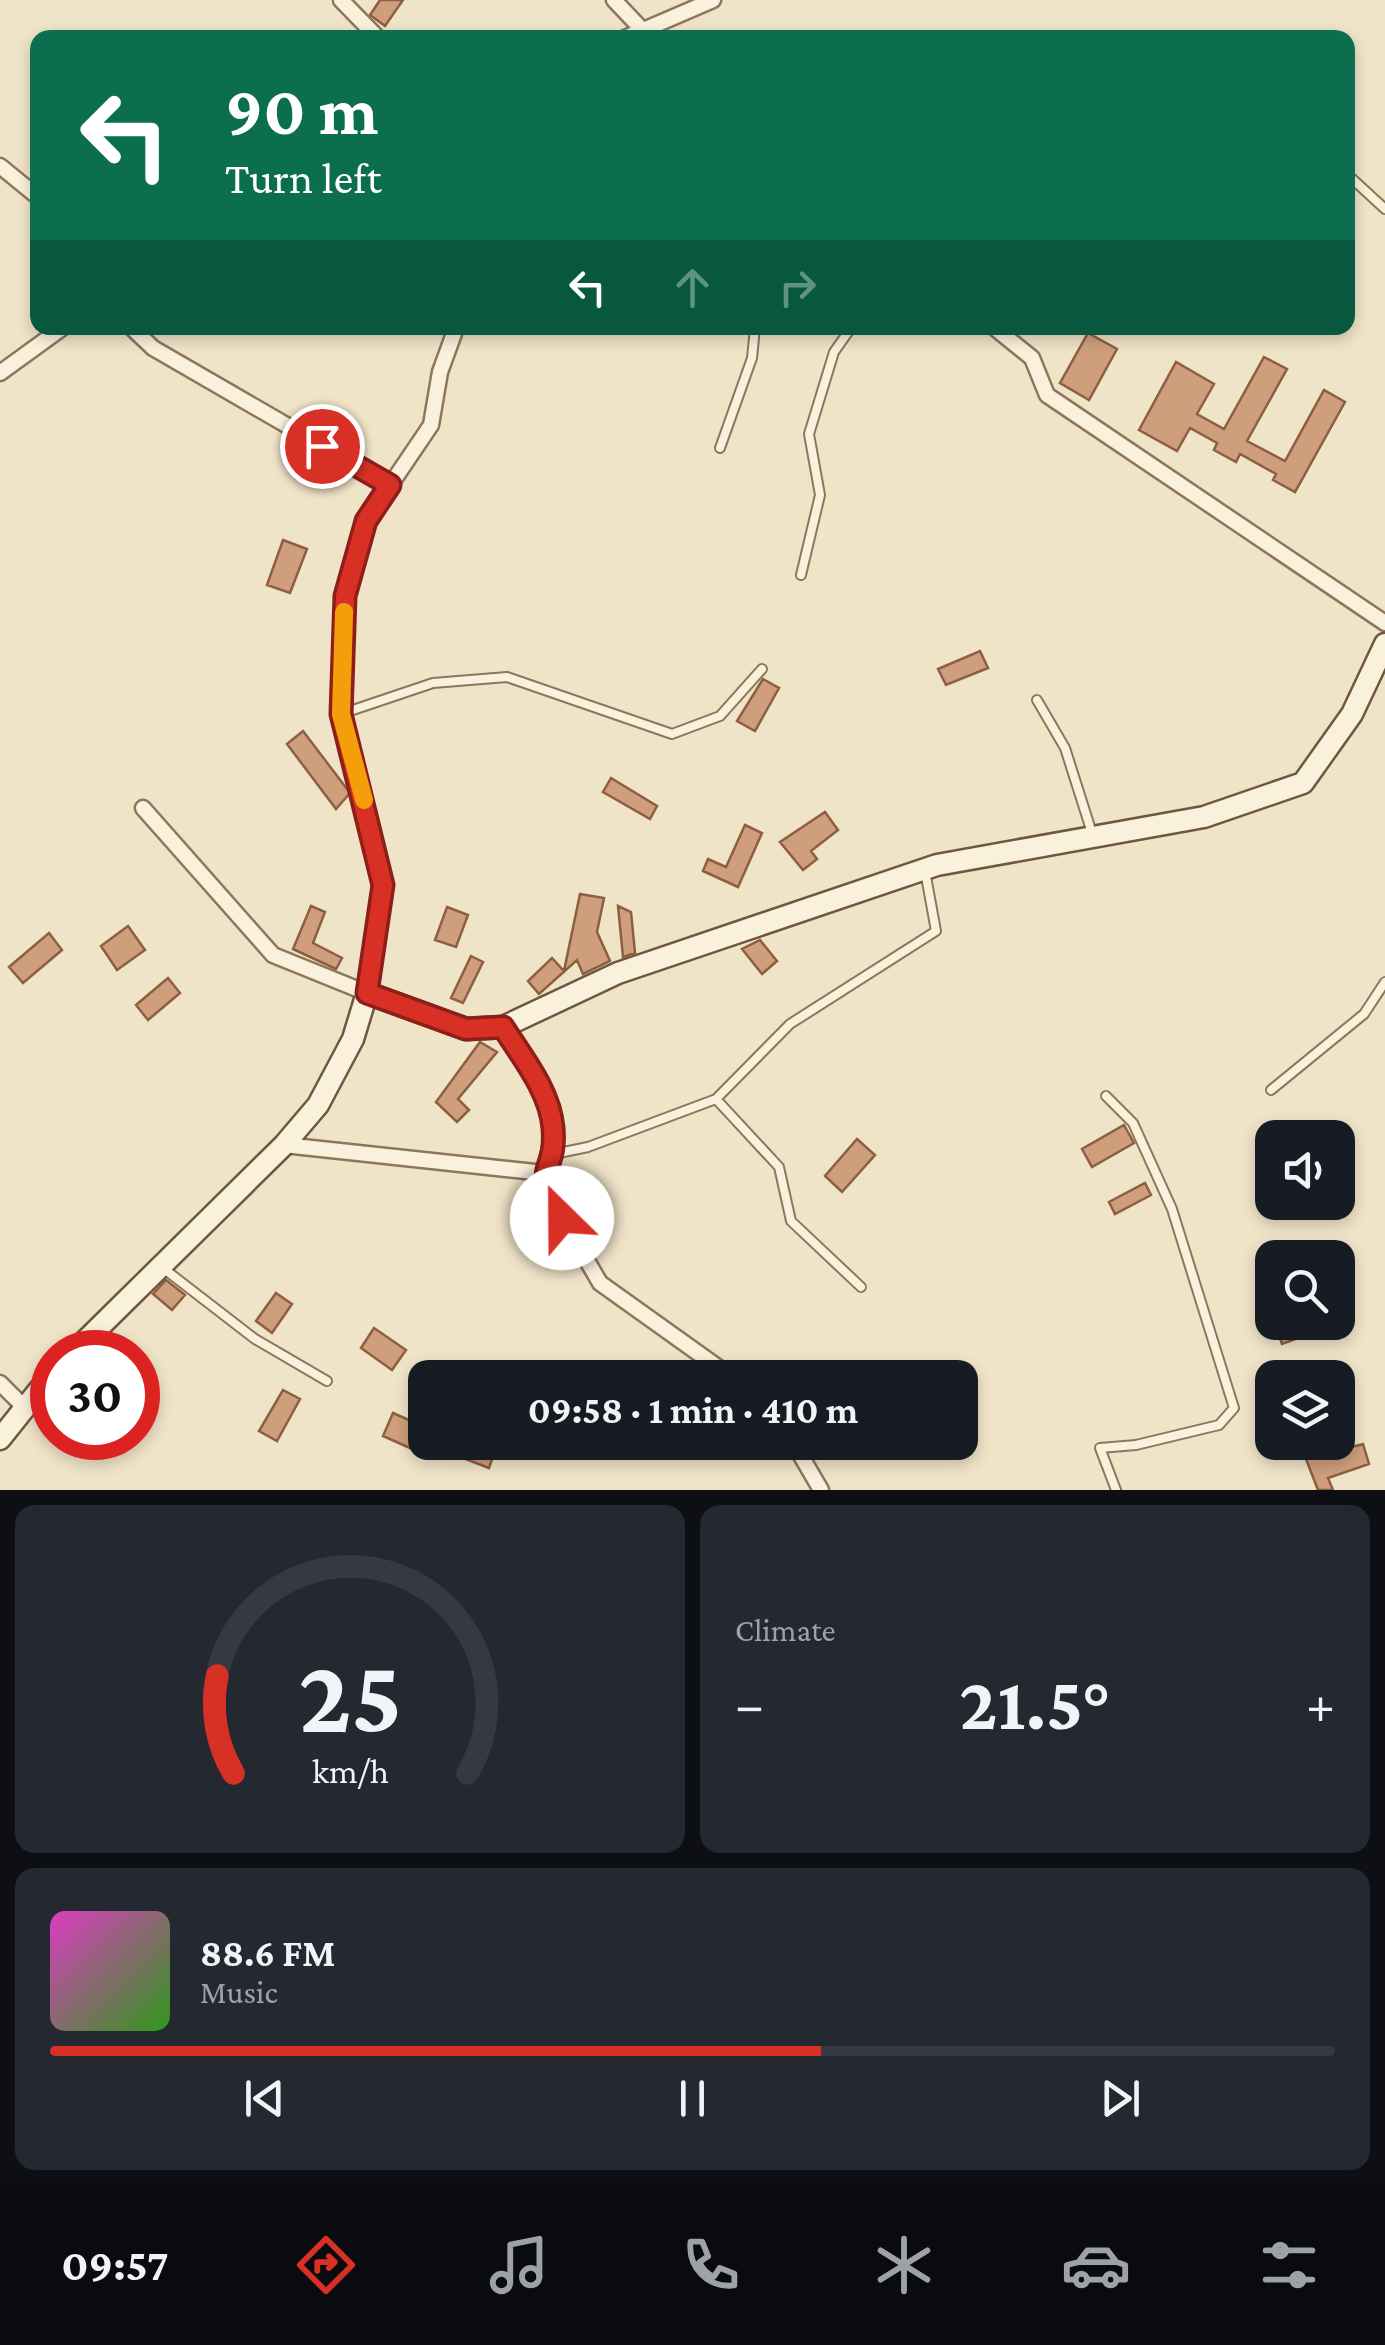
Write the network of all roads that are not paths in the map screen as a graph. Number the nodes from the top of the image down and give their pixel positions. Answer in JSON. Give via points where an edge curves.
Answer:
{"nodes":[{"id":1,"x":340,"y":0,"type":"edge"},
{"id":2,"x":614,"y":0,"type":"edge"},
{"id":3,"x":713,"y":0,"type":"edge"},
{"id":4,"x":370,"y":30,"type":"edge"},
{"id":5,"x":642,"y":30,"type":"edge"},
{"id":6,"x":654,"y":30,"type":"edge"},
{"id":7,"x":0,"y":166,"type":"edge"},
{"id":8,"x":1355,"y":182,"type":"edge"},
{"id":9,"x":30,"y":191,"type":"edge"},
{"id":10,"x":1385,"y":209,"type":"edge"},
{"id":11,"x":52,"y":335,"type":"edge"},
{"id":12,"x":139,"y":335,"type":"edge"},
{"id":13,"x":453,"y":335,"type":"edge"},
{"id":14,"x":754,"y":335,"type":"edge"},
{"id":15,"x":846,"y":335,"type":"edge"},
{"id":16,"x":1004,"y":335,"type":"edge"},
{"id":17,"x":0,"y":373,"type":"edge"},
{"id":18,"x":720,"y":448,"type":"dead end"},
{"id":19,"x":390,"y":485,"type":"junction"},
{"id":20,"x":801,"y":575,"type":"dead end"},
{"id":21,"x":1385,"y":622,"type":"edge"},
{"id":22,"x":1385,"y":644,"type":"edge"},
{"id":23,"x":762,"y":669,"type":"dead end"},
{"id":24,"x":1037,"y":700,"type":"dead end"},
{"id":25,"x":341,"y":714,"type":"junction"},
{"id":26,"x":143,"y":808,"type":"dead end"},
{"id":27,"x":1093,"y":837,"type":"junction"},
{"id":28,"x":925,"y":869,"type":"junction"},
{"id":29,"x":1385,"y":982,"type":"edge"},
{"id":30,"x":367,"y":993,"type":"junction"},
{"id":31,"x":503,"y":1027,"type":"junction"},
{"id":32,"x":1271,"y":1090,"type":"dead end"},
{"id":33,"x":1106,"y":1096,"type":"dead end"},
{"id":34,"x":716,"y":1098,"type":"junction"},
{"id":35,"x":284,"y":1144,"type":"junction"},
{"id":36,"x":549,"y":1155,"type":"junction"},
{"id":37,"x":544,"y":1173,"type":"junction"},
{"id":38,"x":159,"y":1266,"type":"junction"},
{"id":39,"x":861,"y":1288,"type":"dead end"},
{"id":40,"x":96,"y":1330,"type":"edge"},
{"id":41,"x":707,"y":1360,"type":"edge"},
{"id":42,"x":328,"y":1381,"type":"dead end"},
{"id":43,"x":0,"y":1382,"type":"edge"},
{"id":44,"x":30,"y":1401,"type":"edge"},
{"id":45,"x":24,"y":1408,"type":"junction"},
{"id":46,"x":0,"y":1440,"type":"edge"},
{"id":47,"x":804,"y":1460,"type":"edge"},
{"id":48,"x":821,"y":1490,"type":"edge"},
{"id":49,"x":1116,"y":1490,"type":"edge"}],
"edges":[{"from":1,"to":4,"type":"street"},
{"from":2,"to":5,"type":"street"},
{"from":3,"to":6,"type":"street"},
{"from":7,"to":9,"type":"street"},
{"from":8,"to":10,"type":"lane"},
{"from":11,"to":17,"type":"street"},
{"from":12,"to":19,"type":"street"},
{"from":13,"to":19,"type":"street","via":[[430,425]]},
{"from":14,"to":18,"type":"lane"},
{"from":15,"to":20,"type":"lane","via":[[834,352],[810,434],[820,495]]},
{"from":16,"to":21,"type":"street","via":[[1032,358],[1047,395]]},
{"from":19,"to":25,"type":"street","via":[[366,521],[345,596]]},
{"from":22,"to":27,"type":"street","via":[[1352,714],[1303,782],[1204,817]]},
{"from":23,"to":25,"type":"lane","via":[[720,716],[672,734],[507,677],[433,683]]},
{"from":24,"to":27,"type":"lane","via":[[1065,748]]},
{"from":25,"to":30,"type":"street","via":[[383,885]]},
{"from":26,"to":30,"type":"street","via":[[273,955]]},
{"from":27,"to":28,"type":"street"},
{"from":28,"to":31,"type":"street","via":[[618,972]]},
{"from":28,"to":34,"type":"lane","via":[[936,931],[790,1024]]},
{"from":29,"to":32,"type":"lane","via":[[1364,1014]]},
{"from":30,"to":31,"type":"street","via":[[466,1029]]},
{"from":30,"to":35,"type":"street","via":[[353,1038],[318,1104]]},
{"from":31,"to":36,"type":"street","via":[[543,1092],[553,1128]]},
{"from":33,"to":49,"type":"lane","via":[[1134,1123],[1172,1209],[1234,1408],[1219,1425],[1100,1448]]},
{"from":34,"to":36,"type":"lane","via":[[588,1147]]},
{"from":34,"to":39,"type":"lane","via":[[779,1167],[791,1221]]},
{"from":35,"to":37,"type":"street"},
{"from":35,"to":38,"type":"street"},
{"from":36,"to":37,"type":"street"},
{"from":37,"to":41,"type":"street","via":[[544,1186],[600,1283]]},
{"from":38,"to":40,"type":"street"},
{"from":38,"to":42,"type":"lane","via":[[254,1339]]},
{"from":43,"to":45,"type":"street"},
{"from":44,"to":45,"type":"street"},
{"from":45,"to":46,"type":"street"},
{"from":47,"to":48,"type":"street"}]}
